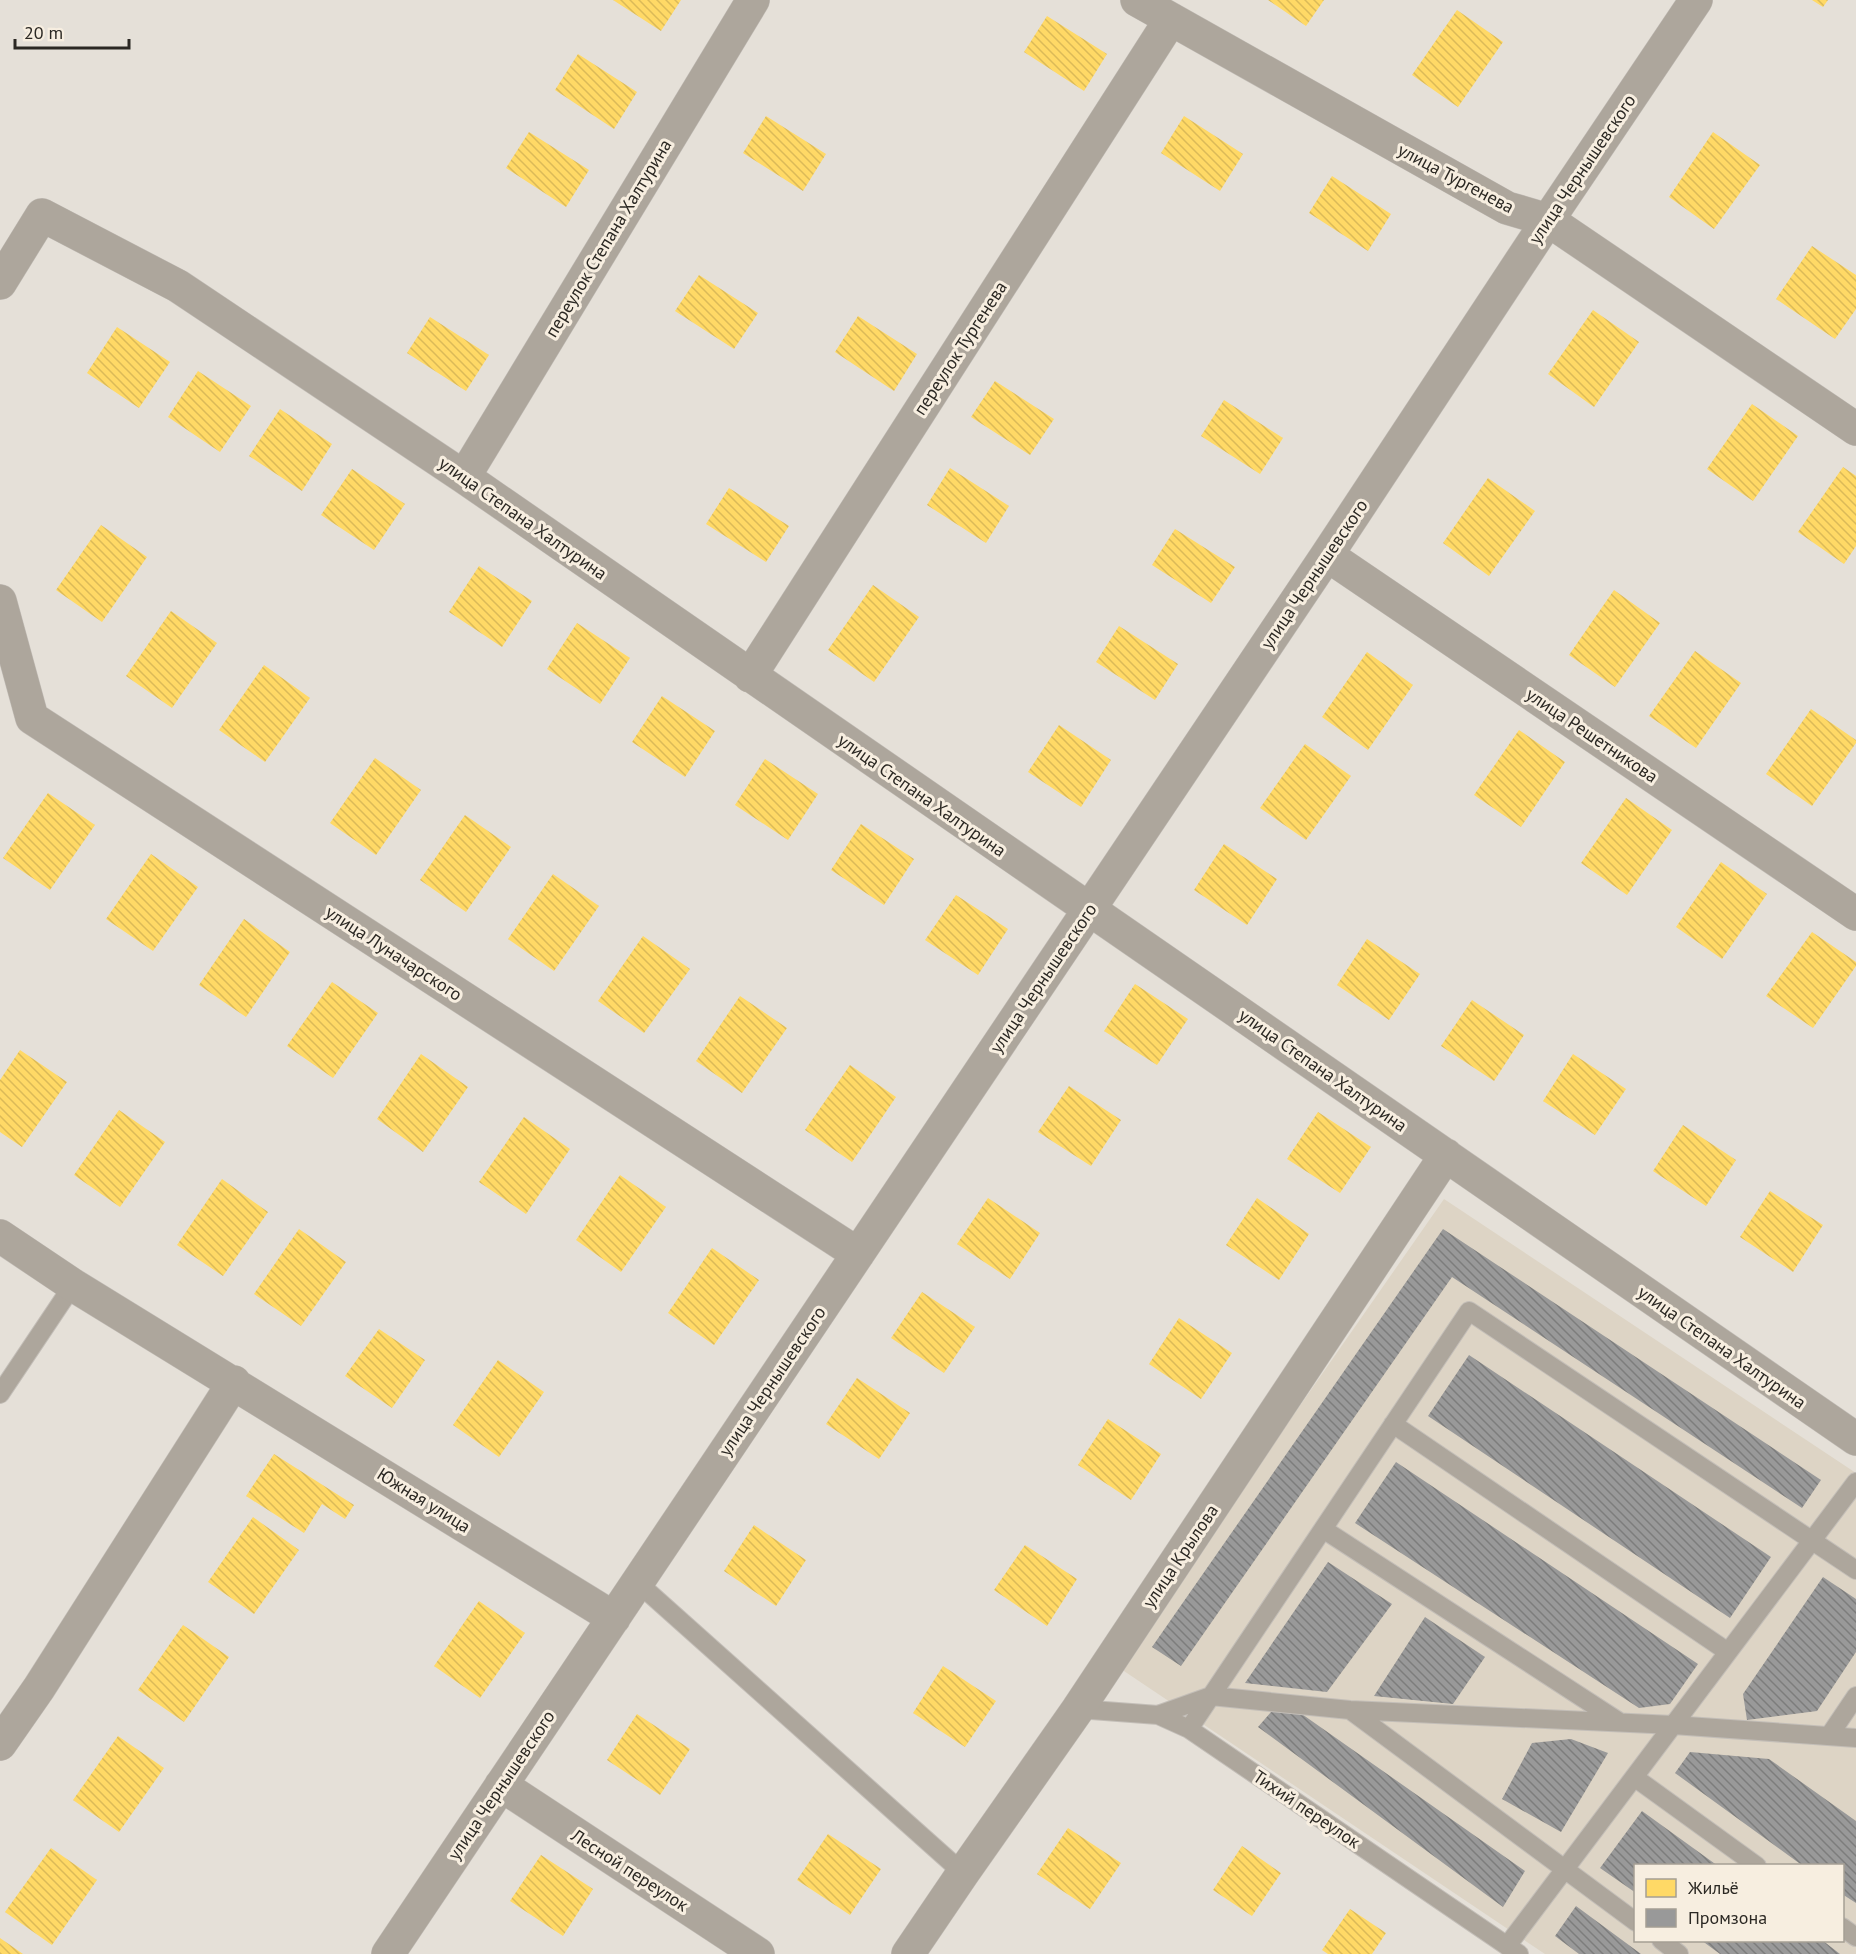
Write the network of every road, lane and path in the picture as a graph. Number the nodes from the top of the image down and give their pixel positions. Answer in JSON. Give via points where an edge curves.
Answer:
{"nodes":[{"id":1,"x":753,"y":0,"type":"edge"},
{"id":2,"x":1137,"y":0,"type":"edge"},
{"id":3,"x":1696,"y":0,"type":"edge"},
{"id":4,"x":1171,"y":19,"type":"junction"},
{"id":5,"x":1548,"y":220,"type":"junction"},
{"id":6,"x":0,"y":283,"type":"edge"},
{"id":7,"x":1856,"y":429,"type":"edge"},
{"id":8,"x":464,"y":477,"type":"junction"},
{"id":9,"x":1327,"y":555,"type":"junction"},
{"id":10,"x":0,"y":601,"type":"edge"},
{"id":11,"x":750,"y":676,"type":"junction"},
{"id":12,"x":1089,"y":910,"type":"junction"},
{"id":13,"x":1856,"y":914,"type":"edge"},
{"id":14,"x":1446,"y":1155,"type":"junction"},
{"id":15,"x":0,"y":1236,"type":"edge"},
{"id":16,"x":858,"y":1254,"type":"junction"},
{"id":17,"x":73,"y":1285,"type":"junction"},
{"id":18,"x":234,"y":1382,"type":"junction"},
{"id":19,"x":0,"y":1394,"type":"edge"},
{"id":20,"x":1393,"y":1424,"type":"junction"},
{"id":21,"x":1856,"y":1439,"type":"edge"},
{"id":22,"x":1856,"y":1482,"type":"edge"},
{"id":23,"x":1323,"y":1529,"type":"junction"},
{"id":24,"x":1812,"y":1540,"type":"junction"},
{"id":25,"x":1856,"y":1570,"type":"edge"},
{"id":26,"x":638,"y":1582,"type":"junction"},
{"id":27,"x":614,"y":1618,"type":"junction"},
{"id":28,"x":1728,"y":1652,"type":"junction"},
{"id":29,"x":1210,"y":1696,"type":"junction"},
{"id":30,"x":1856,"y":1696,"type":"edge"},
{"id":31,"x":1078,"y":1709,"type":"junction"},
{"id":32,"x":1350,"y":1710,"type":"junction"},
{"id":33,"x":1158,"y":1715,"type":"junction"},
{"id":34,"x":1620,"y":1723,"type":"junction"},
{"id":35,"x":1673,"y":1725,"type":"junction"},
{"id":36,"x":1189,"y":1729,"type":"junction"},
{"id":37,"x":1829,"y":1736,"type":"junction"},
{"id":38,"x":1856,"y":1738,"type":"edge"},
{"id":39,"x":0,"y":1744,"type":"edge"},
{"id":40,"x":1634,"y":1777,"type":"junction"},
{"id":41,"x":501,"y":1785,"type":"junction"},
{"id":42,"x":1754,"y":1864,"type":"edge"},
{"id":43,"x":1565,"y":1869,"type":"junction"},
{"id":44,"x":963,"y":1873,"type":"junction"},
{"id":45,"x":1634,"y":1921,"type":"edge"},
{"id":46,"x":1662,"y":1942,"type":"edge"},
{"id":47,"x":1513,"y":1950,"type":"edge"},
{"id":48,"x":388,"y":1954,"type":"edge"},
{"id":49,"x":758,"y":1954,"type":"edge"},
{"id":50,"x":908,"y":1954,"type":"edge"},
{"id":51,"x":1679,"y":1954,"type":"edge"}],
"edges":[{"from":1,"to":8,"type":"street","name":"переулок Степана Халтурина"},
{"from":2,"to":4,"type":"street","name":"улица Тургенева"},
{"from":3,"to":5,"type":"street","name":"улица Чернышевского"},
{"from":4,"to":5,"type":"street","name":"улица Тургенева","via":[[1507,208]]},
{"from":4,"to":11,"type":"street","name":"переулок Тургенева"},
{"from":5,"to":7,"type":"street","name":"улица Тургенева"},
{"from":5,"to":9,"type":"street","name":"улица Чернышевского"},
{"from":6,"to":8,"type":"street","name":"улица Степана Халтурина","via":[[42,215],[178,286]]},
{"from":8,"to":11,"type":"street","name":"улица Степана Халтурина"},
{"from":9,"to":12,"type":"street","name":"улица Чернышевского"},
{"from":9,"to":13,"type":"street","name":"улица Решетникова"},
{"from":10,"to":16,"type":"street","name":"улица Луначарского","via":[[32,718]]},
{"from":11,"to":12,"type":"street","name":"улица Степана Халтурина"},
{"from":12,"to":14,"type":"street","name":"улица Степана Халтурина"},
{"from":12,"to":16,"type":"street","name":"улица Чернышевского"},
{"from":14,"to":21,"type":"street","name":"улица Степана Халтурина"},
{"from":14,"to":31,"type":"street","name":"улица Крылова"},
{"from":15,"to":17,"type":"street","name":"Южная улица"},
{"from":16,"to":26,"type":"street","name":"улица Чернышевского"},
{"from":17,"to":18,"type":"street","name":"Южная улица"},
{"from":17,"to":19,"type":"lane"},
{"from":18,"to":27,"type":"street","name":"Южная улица"},
{"from":18,"to":39,"type":"street"},
{"from":20,"to":23,"type":"lane"},
{"from":20,"to":24,"type":"lane","via":[[1469,1311]]},
{"from":20,"to":28,"type":"lane"},
{"from":22,"to":24,"type":"lane"},
{"from":23,"to":29,"type":"lane"},
{"from":23,"to":34,"type":"lane"},
{"from":24,"to":25,"type":"lane"},
{"from":24,"to":28,"type":"lane"},
{"from":26,"to":27,"type":"street","name":"улица Чернышевского"},
{"from":26,"to":44,"type":"lane"},
{"from":27,"to":41,"type":"street","name":"улица Чернышевского"},
{"from":28,"to":35,"type":"lane"},
{"from":29,"to":32,"type":"lane"},
{"from":29,"to":33,"type":"lane"},
{"from":29,"to":36,"type":"lane"},
{"from":30,"to":37,"type":"lane"},
{"from":31,"to":33,"type":"lane","name":"Тихий переулок"},
{"from":31,"to":44,"type":"street","name":"улица Крылова"},
{"from":32,"to":34,"type":"lane"},
{"from":32,"to":43,"type":"lane"},
{"from":33,"to":36,"type":"lane","name":"Тихий переулок"},
{"from":34,"to":35,"type":"lane"},
{"from":35,"to":37,"type":"lane"},
{"from":35,"to":40,"type":"lane"},
{"from":36,"to":47,"type":"lane","name":"Тихий переулок"},
{"from":37,"to":38,"type":"lane"},
{"from":40,"to":42,"type":"lane"},
{"from":40,"to":43,"type":"lane"},
{"from":41,"to":48,"type":"street","name":"улица Чернышевского"},
{"from":41,"to":49,"type":"street","name":"Лесной переулок"},
{"from":43,"to":45,"type":"lane"},
{"from":43,"to":47,"type":"lane"},
{"from":44,"to":50,"type":"street","name":"улица Крылова"},
{"from":46,"to":51,"type":"lane"}]}
